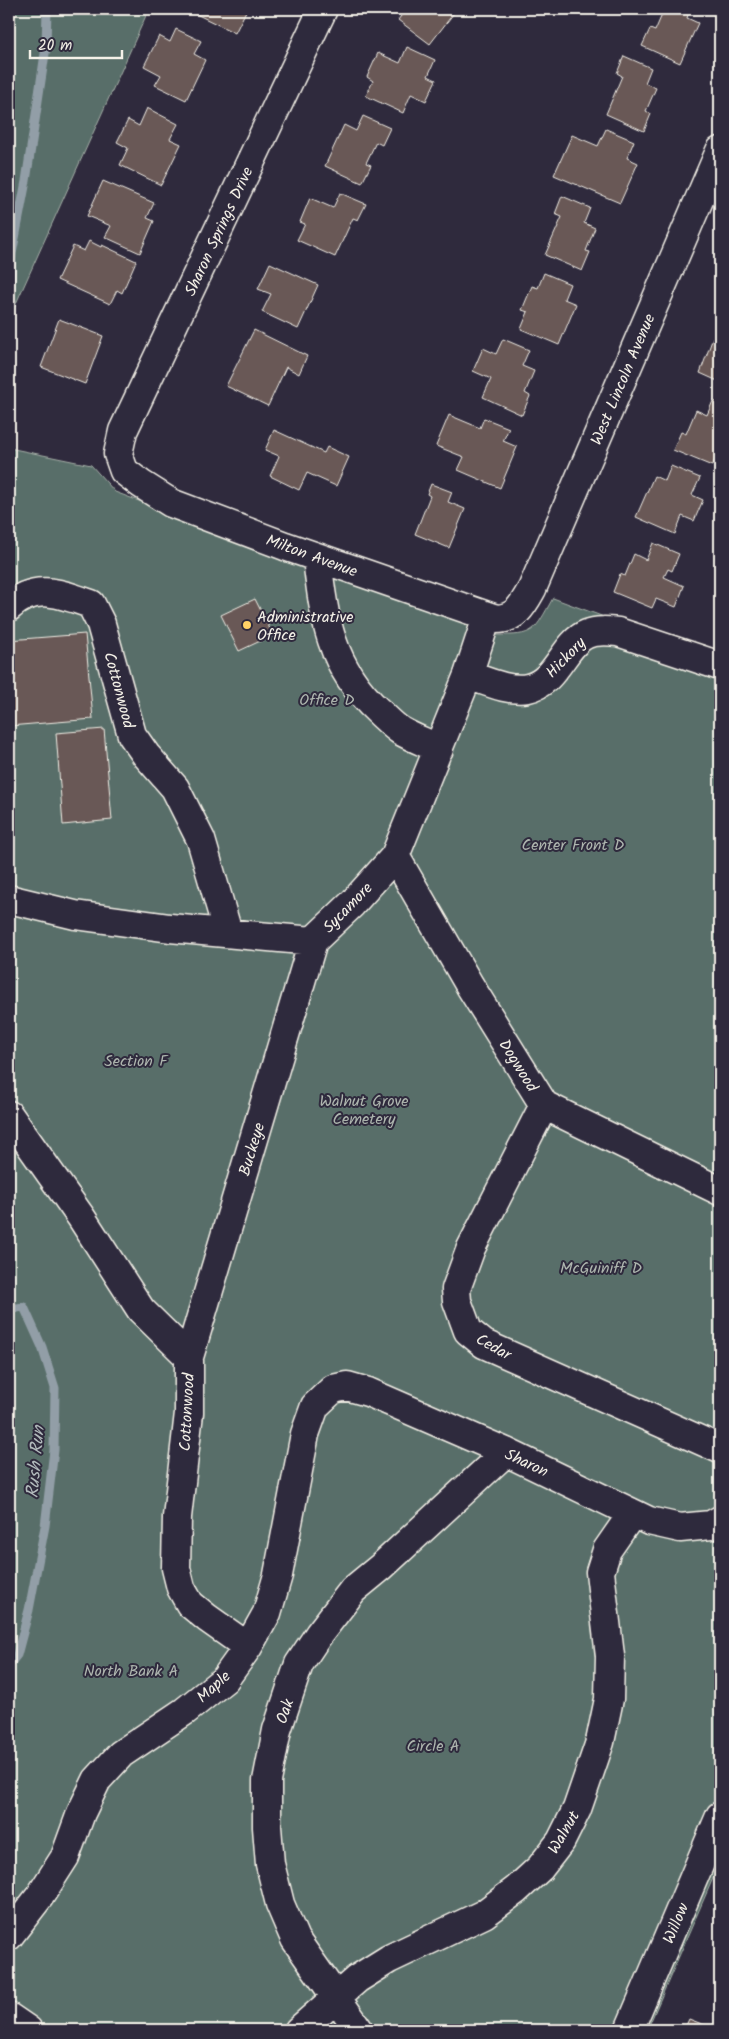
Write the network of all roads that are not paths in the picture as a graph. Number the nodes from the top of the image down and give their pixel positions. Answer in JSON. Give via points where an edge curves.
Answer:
{"nodes":[{"id":1,"x":323,"y":9,"type":"edge"},
{"id":2,"x":720,"y":151,"type":"edge"},
{"id":3,"x":118,"y":454,"type":"joint"},
{"id":4,"x":317,"y":558,"type":"junction"},
{"id":5,"x":9,"y":607,"type":"edge"},
{"id":6,"x":522,"y":607,"type":"joint"},
{"id":7,"x":487,"y":617,"type":"junction"},
{"id":8,"x":720,"y":666,"type":"edge"},
{"id":9,"x":468,"y":674,"type":"junction"},
{"id":10,"x":439,"y":749,"type":"junction"},
{"id":11,"x":395,"y":856,"type":"junction"},
{"id":12,"x":9,"y":899,"type":"edge"},
{"id":13,"x":228,"y":933,"type":"junction"},
{"id":14,"x":313,"y":941,"type":"junction"},
{"id":15,"x":544,"y":1105,"type":"junction"},
{"id":16,"x":9,"y":1115,"type":"edge"},
{"id":17,"x":718,"y":1185,"type":"edge"},
{"id":18,"x":189,"y":1357,"type":"junction"},
{"id":19,"x":333,"y":1389,"type":"joint"},
{"id":20,"x":720,"y":1449,"type":"edge"},
{"id":21,"x":506,"y":1452,"type":"junction"},
{"id":22,"x":632,"y":1514,"type":"junction"},
{"id":23,"x":720,"y":1520,"type":"edge"},
{"id":24,"x":248,"y":1647,"type":"junction"},
{"id":25,"x":720,"y":1816,"type":"edge"},
{"id":26,"x":9,"y":1936,"type":"edge"},
{"id":27,"x":335,"y":1997,"type":"junction"},
{"id":28,"x":9,"y":2017,"type":"edge"},
{"id":29,"x":28,"y":2030,"type":"edge"},
{"id":30,"x":300,"y":2030,"type":"edge"},
{"id":31,"x":359,"y":2030,"type":"edge"},
{"id":32,"x":629,"y":2030,"type":"edge"}],
"edges":[{"from":1,"to":3,"type":"street","name":"Sharon Springs Drive","via":[[123,431]]},
{"from":2,"to":6,"type":"street","name":"West Lincoln Avenue"},
{"from":3,"to":4,"type":"street","name":"Milton Avenue","via":[[124,472],[171,503]]},
{"from":4,"to":7,"type":"street","name":"Milton Avenue"},
{"from":4,"to":10,"type":"street","via":[[331,641],[342,666],[363,697],[399,730]]},
{"from":5,"to":13,"type":"street","name":"Cottonwood","via":[[17,599],[35,592],[61,594],[91,604],[101,624],[132,735],[175,788],[197,831]]},
{"from":6,"to":7,"type":"street","name":"Milton Avenue","via":[[510,618],[498,620]]},
{"from":7,"to":9,"type":"street","name":"Sycamore"},
{"from":8,"to":9,"type":"street","name":"Hickory","via":[[618,632],[601,631],[586,634],[549,677],[529,688],[491,684]]},
{"from":9,"to":10,"type":"street","name":"Sycamore"},
{"from":10,"to":11,"type":"street","name":"Sycamore"},
{"from":11,"to":14,"type":"street","name":"Sycamore"},
{"from":11,"to":15,"type":"street","name":"Dogwood"},
{"from":12,"to":13,"type":"street","name":"Sycamore","via":[[75,916]]},
{"from":13,"to":14,"type":"street","name":"Sycamore"},
{"from":14,"to":18,"type":"street","name":"Buckeye"},
{"from":15,"to":17,"type":"street","name":"Dogwood"},
{"from":15,"to":20,"type":"street","name":"Cedar","via":[[471,1248],[456,1289],[468,1331],[484,1344]]},
{"from":16,"to":18,"type":"street","name":"Cottonwood","via":[[141,1310]]},
{"from":18,"to":24,"type":"street","name":"Cottonwood","via":[[189,1413],[177,1518],[176,1568],[190,1604]]},
{"from":19,"to":21,"type":"street","name":"Sharon","via":[[347,1386],[368,1392]]},
{"from":19,"to":24,"type":"street","name":"Maple","via":[[315,1406],[305,1434],[278,1575],[267,1613]]},
{"from":21,"to":22,"type":"street","name":"Sharon"},
{"from":21,"to":27,"type":"street","name":"Oak","via":[[353,1590],[299,1664],[277,1730],[267,1780],[266,1827],[270,1864],[280,1904],[295,1939]]},
{"from":22,"to":23,"type":"street","name":"Sharon","via":[[680,1528],[711,1525]]},
{"from":22,"to":27,"type":"street","name":"Walnut","via":[[607,1550],[600,1572],[610,1656],[609,1699],[600,1742],[578,1809],[561,1841],[540,1868],[484,1914],[389,1959]]},
{"from":24,"to":26,"type":"street","name":"Maple","via":[[225,1679],[185,1711],[121,1754],[97,1780],[64,1857],[40,1896]]},
{"from":25,"to":32,"type":"street","name":"Willow"},
{"from":27,"to":30,"type":"street","name":"Walnut"},
{"from":27,"to":31,"type":"street","name":"Oak"},
{"from":28,"to":29,"type":"street"}]}
